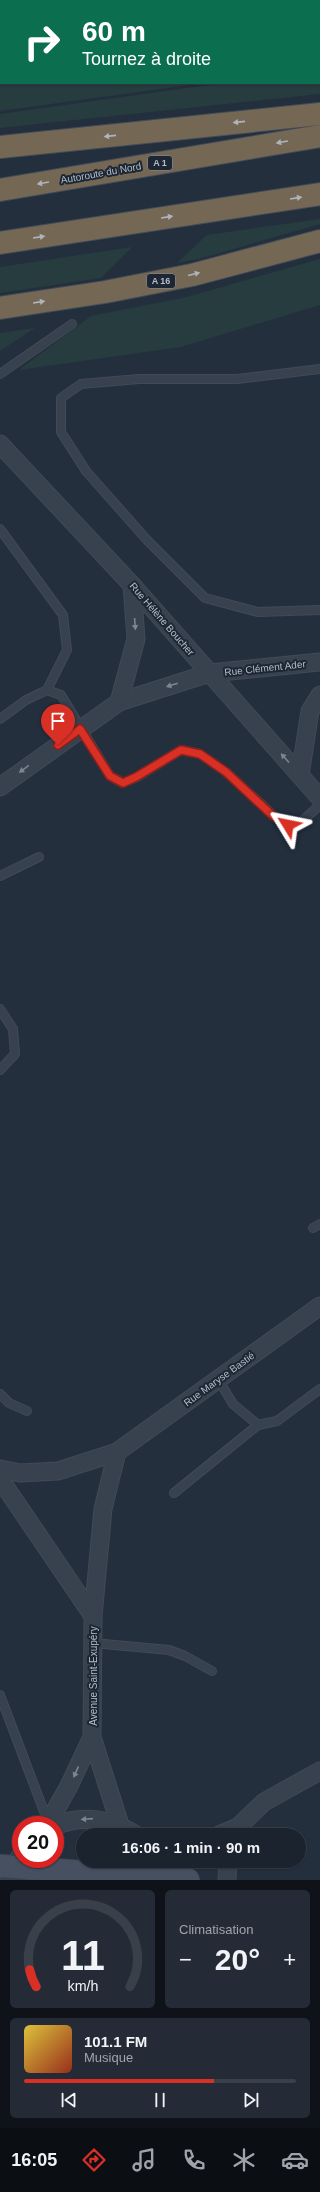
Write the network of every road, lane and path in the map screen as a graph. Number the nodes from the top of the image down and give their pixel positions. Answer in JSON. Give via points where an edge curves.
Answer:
{"nodes":[{"id":1,"x":320,"y":114,"type":"edge"},
{"id":2,"x":320,"y":136,"type":"edge"},
{"id":3,"x":0,"y":147,"type":"edge"},
{"id":4,"x":0,"y":190,"type":"edge"},
{"id":5,"x":320,"y":194,"type":"edge"},
{"id":6,"x":320,"y":240,"type":"edge"},
{"id":7,"x":0,"y":243,"type":"edge"},
{"id":8,"x":0,"y":308,"type":"edge"},
{"id":9,"x":72,"y":324,"type":"dead end"},
{"id":10,"x":320,"y":369,"type":"edge"},
{"id":11,"x":0,"y":374,"type":"edge"},
{"id":12,"x":0,"y":444,"type":"edge"},
{"id":13,"x":0,"y":529,"type":"edge"},
{"id":14,"x":132,"y":585,"type":"junction"},
{"id":15,"x":320,"y":610,"type":"edge"},
{"id":16,"x":320,"y":662,"type":"edge"},
{"id":17,"x":210,"y":674,"type":"junction"},
{"id":18,"x":47,"y":690,"type":"junction"},
{"id":19,"x":320,"y":695,"type":"edge"},
{"id":20,"x":120,"y":702,"type":"junction"},
{"id":21,"x":0,"y":719,"type":"edge"},
{"id":22,"x":80,"y":729,"type":"junction"},
{"id":23,"x":300,"y":775,"type":"junction"},
{"id":24,"x":0,"y":787,"type":"edge"},
{"id":25,"x":320,"y":798,"type":"edge"},
{"id":26,"x":320,"y":805,"type":"edge"},
{"id":27,"x":39,"y":857,"type":"dead end"},
{"id":28,"x":0,"y":876,"type":"edge"},
{"id":29,"x":0,"y":1009,"type":"edge"},
{"id":30,"x":0,"y":1070,"type":"edge"},
{"id":31,"x":320,"y":1306,"type":"edge"},
{"id":32,"x":218,"y":1379,"type":"junction"},
{"id":33,"x":320,"y":1389,"type":"edge"},
{"id":34,"x":0,"y":1394,"type":"edge"},
{"id":35,"x":27,"y":1411,"type":"dead end"},
{"id":36,"x":258,"y":1425,"type":"junction"},
{"id":37,"x":117,"y":1452,"type":"junction"},
{"id":38,"x":0,"y":1469,"type":"edge"},
{"id":39,"x":0,"y":1479,"type":"edge"},
{"id":40,"x":174,"y":1493,"type":"dead end"},
{"id":41,"x":93,"y":1616,"type":"junction"},
{"id":42,"x":93,"y":1643,"type":"junction"},
{"id":43,"x":212,"y":1671,"type":"dead end"},
{"id":44,"x":0,"y":1695,"type":"edge"},
{"id":45,"x":92,"y":1737,"type":"junction"},
{"id":46,"x":320,"y":1771,"type":"edge"},
{"id":47,"x":47,"y":1816,"type":"edge"},
{"id":48,"x":54,"y":1816,"type":"edge"},
{"id":49,"x":64,"y":1821,"type":"edge"},
{"id":50,"x":120,"y":1825,"type":"junction"},
{"id":51,"x":125,"y":1828,"type":"edge"},
{"id":52,"x":240,"y":1828,"type":"edge"},
{"id":53,"x":11,"y":1867,"type":"edge"},
{"id":54,"x":228,"y":1868,"type":"edge"},
{"id":55,"x":162,"y":1873,"type":"edge"},
{"id":56,"x":188,"y":1880,"type":"edge"},
{"id":57,"x":227,"y":1880,"type":"edge"}],
"edges":[{"from":1,"to":3,"type":"highway","one_way":true},
{"from":2,"to":4,"type":"highway","name":"Autoroute du Nord","number":"A 1","one_way":true},
{"from":7,"to":5,"type":"highway","one_way":true},
{"from":8,"to":6,"type":"highway","number":"A 16","one_way":true,"via":[[105,292],[192,275]]},
{"from":9,"to":11,"type":"lane"},
{"from":10,"to":15,"type":"lane","via":[[237,378],[139,379],[81,384],[61,398],[61,432],[86,472],[147,540],[205,598],[258,612]]},
{"from":12,"to":14,"type":"street","name":"Rue Hélène Boucher"},
{"from":13,"to":18,"type":"lane","via":[[63,615],[67,650]]},
{"from":14,"to":17,"type":"street","name":"Rue Hélène Boucher"},
{"from":14,"to":20,"type":"street","one_way":true,"via":[[136,639]]},
{"from":16,"to":17,"type":"street","name":"Rue Clément Ader"},
{"from":17,"to":20,"type":"street","name":"Rue Clément Ader","one_way":true},
{"from":23,"to":17,"type":"street","name":"Rue Hélène Boucher","one_way":true},
{"from":18,"to":21,"type":"lane","via":[[26,700]]},
{"from":18,"to":22,"type":"lane","via":[[61,695]]},
{"from":19,"to":23,"type":"street","via":[[310,711]]},
{"from":20,"to":22,"type":"street","name":"Rue Clément Ader"},
{"from":22,"to":24,"type":"street","name":"Rue Clément Ader","one_way":true},
{"from":22,"to":26,"type":"lane","via":[[110,776],[123,783],[181,750],[200,754],[226,772],[273,816],[288,825],[300,822]]},
{"from":23,"to":25,"type":"street","name":"Rue Hélène Boucher"},
{"from":27,"to":28,"type":"lane"},
{"from":29,"to":30,"type":"lane","via":[[13,1029],[15,1054]]},
{"from":31,"to":32,"type":"street","name":"Rue Maryse Bastié"},
{"from":32,"to":36,"type":"lane","via":[[233,1404]]},
{"from":32,"to":37,"type":"street","name":"Rue Maryse Bastié"},
{"from":33,"to":36,"type":"lane","via":[[277,1421]]},
{"from":34,"to":35,"type":"lane","via":[[9,1403]]},
{"from":36,"to":40,"type":"lane"},
{"from":37,"to":38,"type":"street","name":"Rue Maryse Bastié","via":[[58,1471],[20,1473]]},
{"from":37,"to":41,"type":"street","via":[[103,1509]]},
{"from":39,"to":41,"type":"street","name":"Avenue Saint-Exupéry"},
{"from":41,"to":42,"type":"street","name":"Avenue Saint-Exupéry"},
{"from":42,"to":43,"type":"lane","via":[[169,1650]]},
{"from":42,"to":45,"type":"street","name":"Avenue Saint-Exupéry"},
{"from":44,"to":47,"type":"lane"},
{"from":45,"to":48,"type":"street","one_way":true},
{"from":45,"to":50,"type":"street","name":"Avenue Saint-Exupéry"},
{"from":46,"to":52,"type":"street","via":[[264,1802]]},
{"from":50,"to":49,"type":"street","one_way":true,"via":[[95,1818]]},
{"from":50,"to":51,"type":"street"},
{"from":53,"to":55,"type":"main road"},
{"from":54,"to":57,"type":"street"},
{"from":55,"to":56,"type":"main road"}]}
